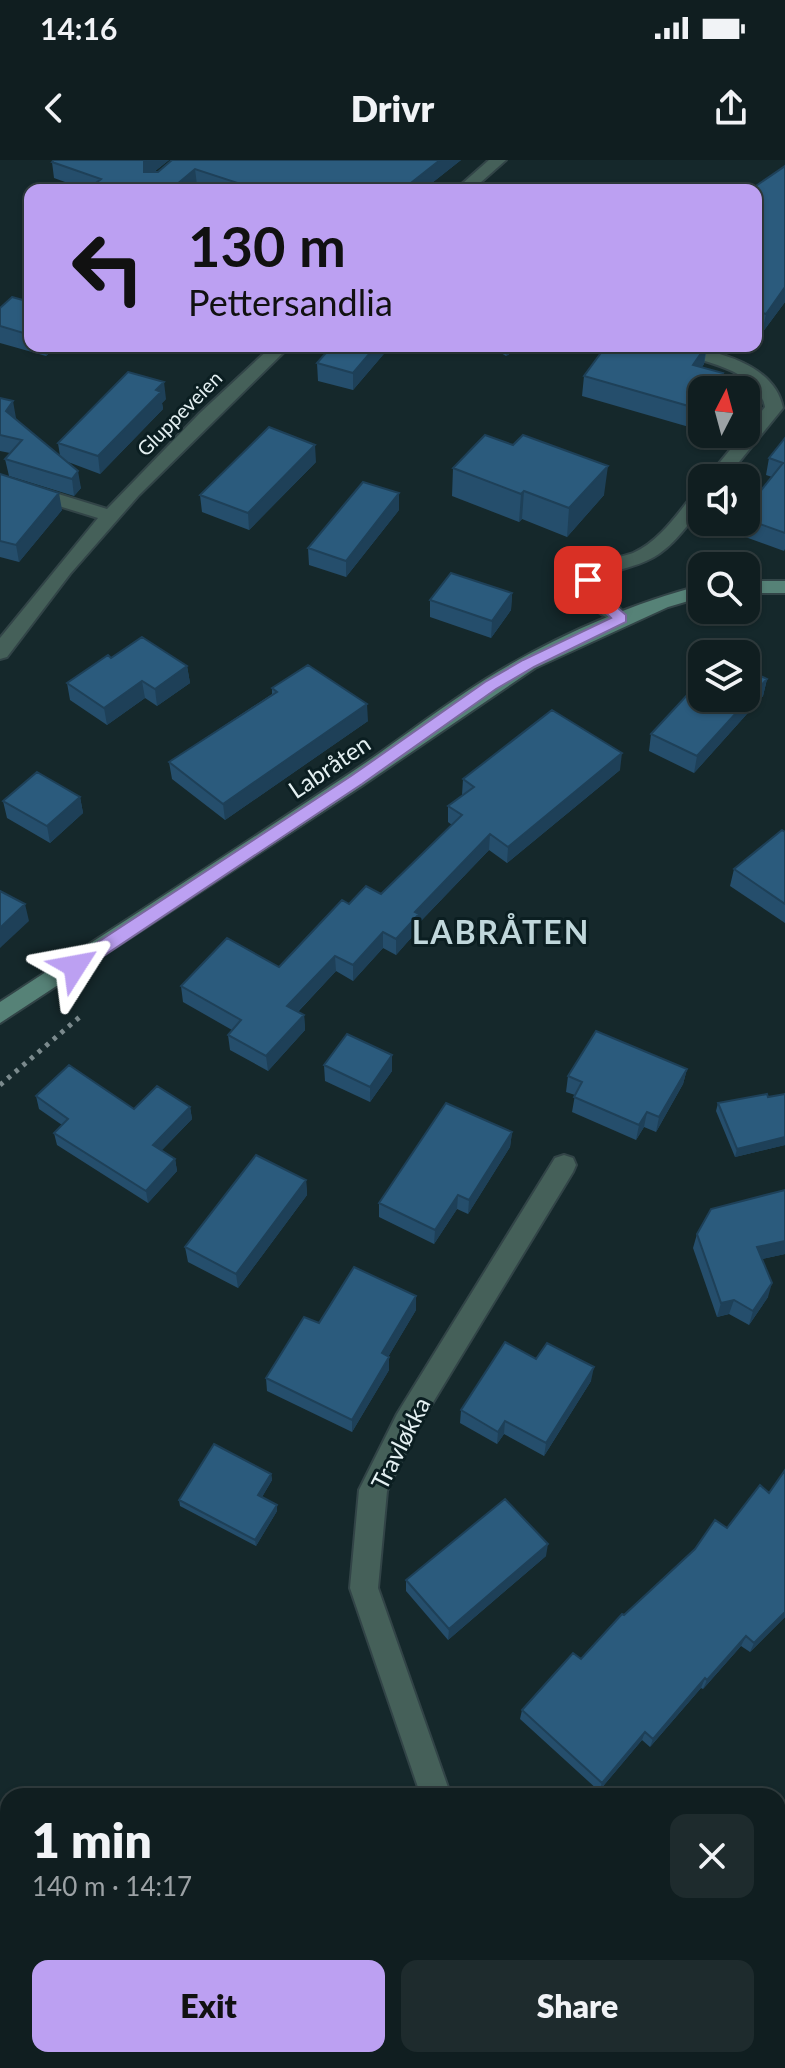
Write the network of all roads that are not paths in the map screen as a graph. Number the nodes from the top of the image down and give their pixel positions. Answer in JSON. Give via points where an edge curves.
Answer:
{"nodes":[{"id":1,"x":498,"y":160,"type":"edge"},
{"id":2,"x":470,"y":184,"type":"edge"},
{"id":3,"x":276,"y":352,"type":"edge"},
{"id":4,"x":687,"y":352,"type":"edge"},
{"id":5,"x":728,"y":464,"type":"edge"},
{"id":6,"x":0,"y":482,"type":"edge"},
{"id":7,"x":688,"y":512,"type":"edge"},
{"id":8,"x":111,"y":516,"type":"junction"},
{"id":9,"x":760,"y":587,"type":"edge"},
{"id":10,"x":785,"y":587,"type":"edge"},
{"id":11,"x":688,"y":595,"type":"edge"},
{"id":12,"x":621,"y":619,"type":"junction"},
{"id":13,"x":0,"y":652,"type":"edge"},
{"id":14,"x":0,"y":1014,"type":"edge"},
{"id":15,"x":564,"y":1165,"type":"dead end"},
{"id":16,"x":433,"y":1788,"type":"edge"}],
"edges":[{"from":1,"to":2,"type":"street"},
{"from":3,"to":8,"type":"street","name":"Gluppeveien"},
{"from":4,"to":5,"type":"street","via":[[751,374],[775,398],[774,408]]},
{"from":6,"to":8,"type":"street"},
{"from":7,"to":12,"type":"street","via":[[644,555],[592,573],[587,587]]},
{"from":8,"to":13,"type":"street","name":"Gluppeveien"},
{"from":9,"to":10,"type":"street"},
{"from":11,"to":12,"type":"street","name":"Labråten"},
{"from":12,"to":14,"type":"street","name":"Labråten","via":[[490,686]]},
{"from":15,"to":16,"type":"street","name":"Travløkka","via":[[406,1423],[373,1490],[364,1588]]}]}
